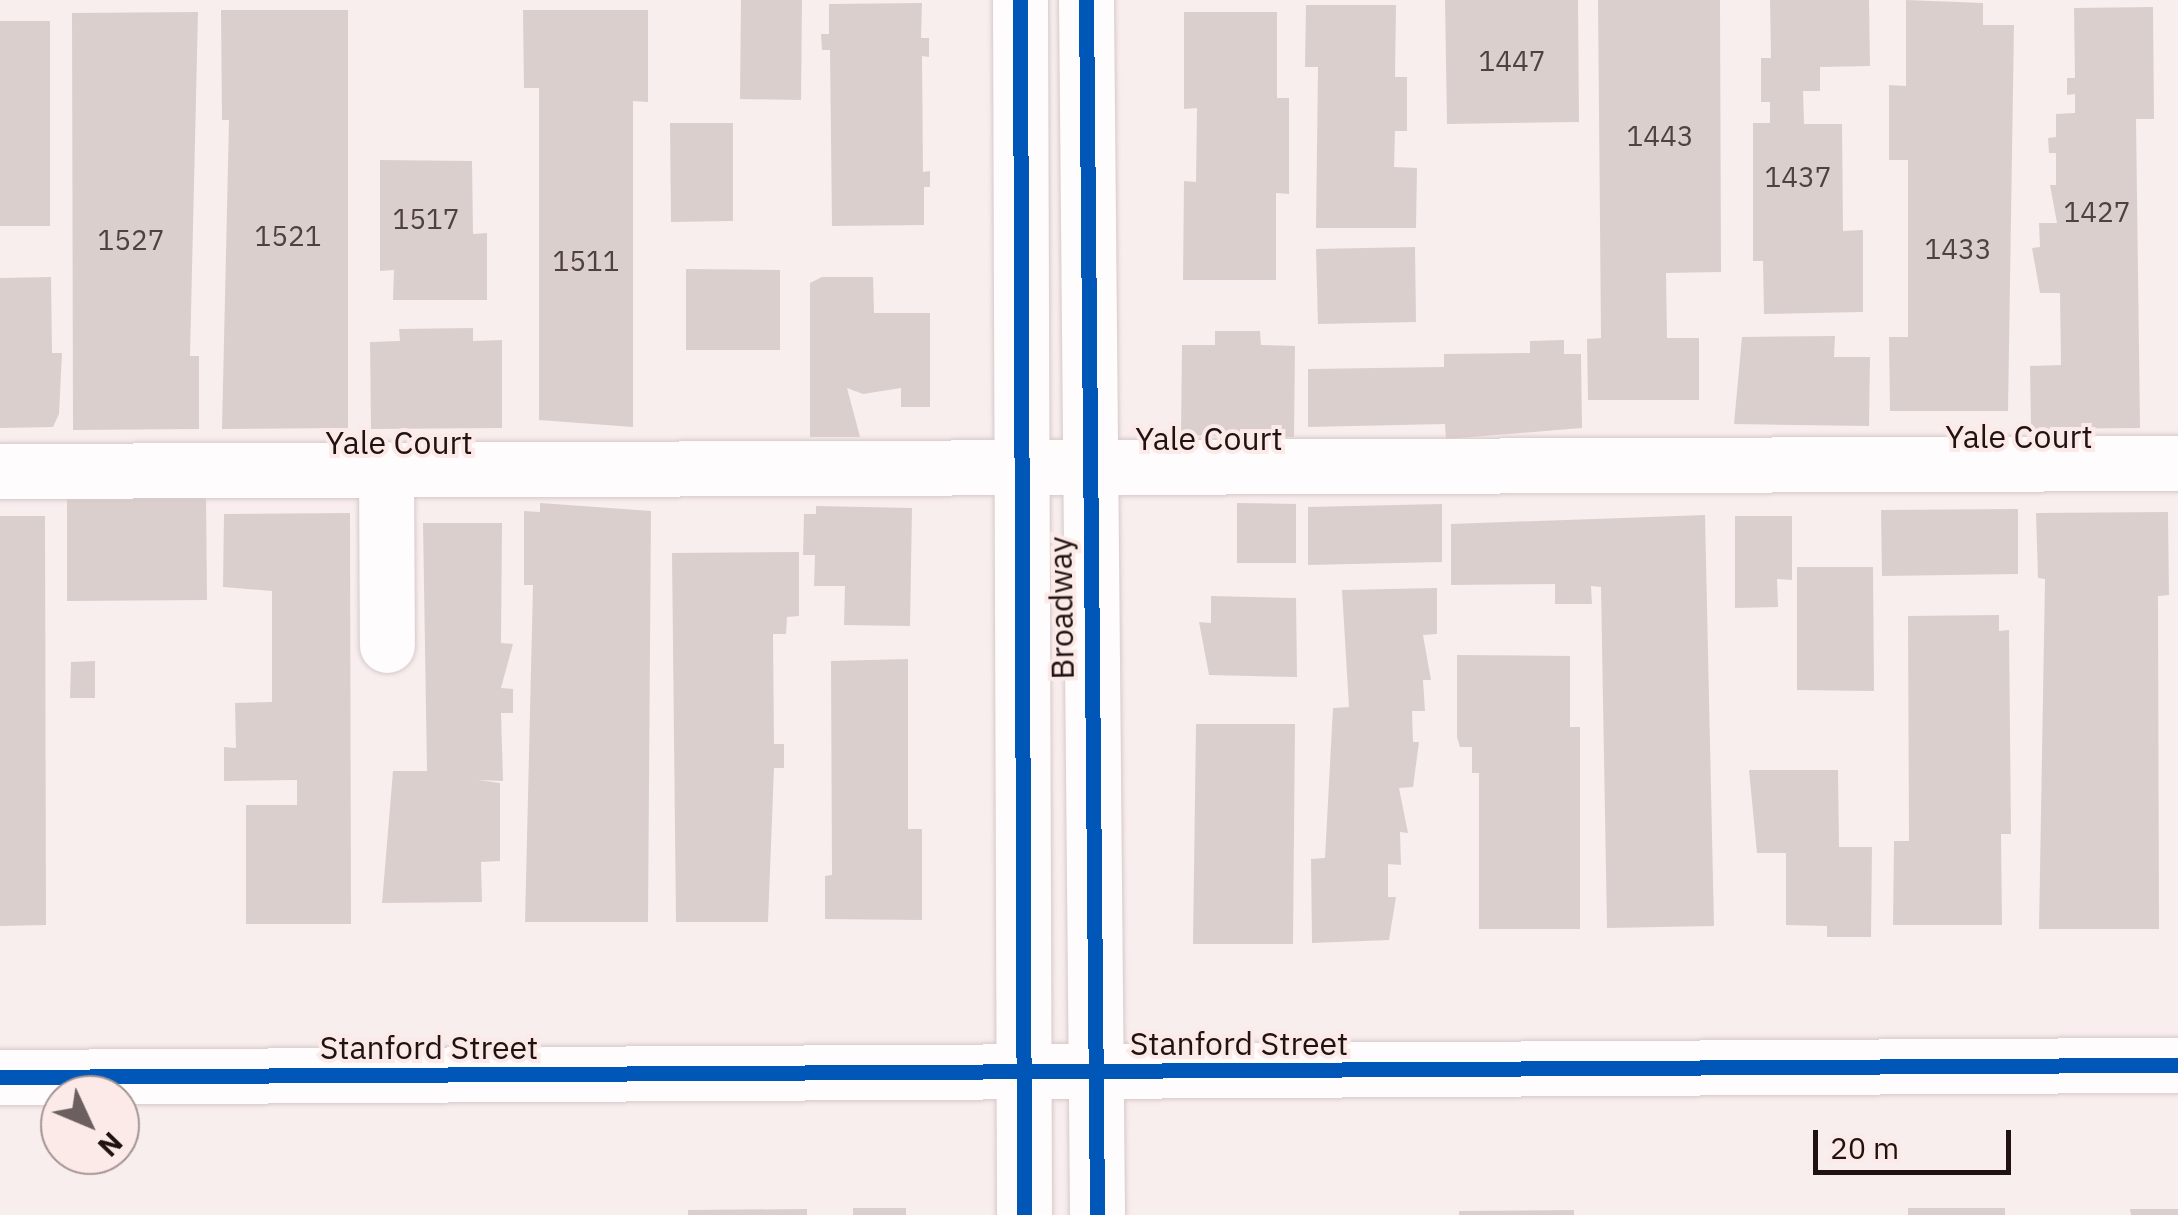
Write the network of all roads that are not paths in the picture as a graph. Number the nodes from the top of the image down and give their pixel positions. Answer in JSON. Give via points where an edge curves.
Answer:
{"nodes":[{"id":1,"x":1020,"y":0,"type":"edge"},
{"id":2,"x":1086,"y":0,"type":"edge"},
{"id":3,"x":2178,"y":463,"type":"edge"},
{"id":4,"x":1021,"y":466,"type":"junction"},
{"id":5,"x":1086,"y":466,"type":"junction"},
{"id":6,"x":386,"y":470,"type":"junction"},
{"id":7,"x":0,"y":471,"type":"edge"},
{"id":8,"x":386,"y":646,"type":"dead end"},
{"id":9,"x":2178,"y":1065,"type":"edge"},
{"id":10,"x":1024,"y":1070,"type":"junction"},
{"id":11,"x":1096,"y":1072,"type":"junction"},
{"id":12,"x":0,"y":1077,"type":"edge"},
{"id":13,"x":1024,"y":1215,"type":"edge"},
{"id":14,"x":1097,"y":1215,"type":"edge"}],
"edges":[{"from":1,"to":4,"type":"street","name":"Broadway"},
{"from":2,"to":5,"type":"street","name":"Broadway"},
{"from":3,"to":5,"type":"street","name":"Yale Court"},
{"from":4,"to":5,"type":"street","name":"Yale Court"},
{"from":4,"to":6,"type":"street","name":"Yale Court"},
{"from":4,"to":10,"type":"street","name":"Broadway"},
{"from":5,"to":11,"type":"street","name":"Broadway"},
{"from":6,"to":7,"type":"street","name":"Yale Court"},
{"from":6,"to":8,"type":"street"},
{"from":9,"to":11,"type":"street","name":"Stanford Street"},
{"from":10,"to":11,"type":"street","name":"Stanford Street"},
{"from":10,"to":12,"type":"street","name":"Stanford Street"},
{"from":10,"to":13,"type":"street","name":"Broadway"},
{"from":11,"to":14,"type":"street","name":"Broadway"}]}
